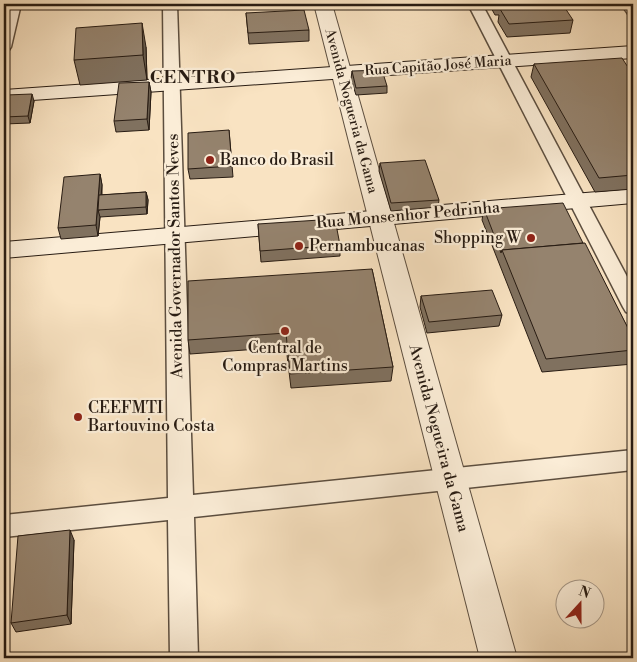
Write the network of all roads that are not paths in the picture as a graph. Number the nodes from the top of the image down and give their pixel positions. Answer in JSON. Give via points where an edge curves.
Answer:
{"nodes":[{"id":1,"x":14,"y":4,"type":"edge"},
{"id":2,"x":170,"y":4,"type":"edge"},
{"id":3,"x":323,"y":4,"type":"edge"},
{"id":4,"x":475,"y":4,"type":"edge"},
{"id":5,"x":628,"y":4,"type":"edge"},
{"id":6,"x":633,"y":11,"type":"edge"},
{"id":7,"x":4,"y":47,"type":"edge"},
{"id":8,"x":633,"y":52,"type":"edge"},
{"id":9,"x":505,"y":61,"type":"junction"},
{"id":10,"x":341,"y":73,"type":"junction"},
{"id":11,"x":172,"y":84,"type":"junction"},
{"id":12,"x":4,"y":96,"type":"edge"},
{"id":13,"x":633,"y":196,"type":"edge"},
{"id":14,"x":578,"y":201,"type":"junction"},
{"id":15,"x":380,"y":218,"type":"junction"},
{"id":16,"x":175,"y":235,"type":"junction"},
{"id":17,"x":4,"y":250,"type":"edge"},
{"id":18,"x":633,"y":307,"type":"edge"},
{"id":19,"x":633,"y":460,"type":"edge"},
{"id":20,"x":451,"y":479,"type":"junction"},
{"id":21,"x":181,"y":507,"type":"junction"},
{"id":22,"x":4,"y":526,"type":"edge"},
{"id":23,"x":184,"y":658,"type":"edge"},
{"id":24,"x":499,"y":658,"type":"edge"}],
"edges":[{"from":1,"to":7,"type":"street"},
{"from":2,"to":11,"type":"street","name":"Avenida Governador Santos Neves"},
{"from":3,"to":10,"type":"main road","name":"Avenida Nogueria da Gama"},
{"from":4,"to":9,"type":"street"},
{"from":5,"to":6,"type":"street"},
{"from":8,"to":9,"type":"main road","name":"Rua Capitão José Maria"},
{"from":9,"to":10,"type":"main road","name":"Rua Capitão José Maria"},
{"from":9,"to":14,"type":"street"},
{"from":10,"to":11,"type":"main road","name":"Rua Capitão José Maria"},
{"from":10,"to":15,"type":"main road","name":"Avenida Nogueria da Gama"},
{"from":11,"to":12,"type":"main road","name":"Rua Capitão José Maria"},
{"from":11,"to":16,"type":"street","name":"Avenida Governador Santos Neves"},
{"from":13,"to":14,"type":"main road","name":"Rua Monsenhor Pedrinha"},
{"from":14,"to":15,"type":"main road","name":"Rua Monsenhor Pedrinha"},
{"from":14,"to":18,"type":"street"},
{"from":15,"to":16,"type":"main road","name":"Rua Monsenhor Pedrinha"},
{"from":15,"to":20,"type":"main road","name":"Avenida Nogueira da Gama"},
{"from":16,"to":17,"type":"main road","name":"Rua Monsenhor Pedrinha"},
{"from":16,"to":21,"type":"street","name":"Avenida Governador Santos Neves"},
{"from":19,"to":20,"type":"street"},
{"from":20,"to":21,"type":"street"},
{"from":20,"to":24,"type":"main road","name":"Avenida Nogueira da Gama"},
{"from":21,"to":22,"type":"street"},
{"from":21,"to":23,"type":"street","name":"Avenida Governador Santos Neves"}]}
